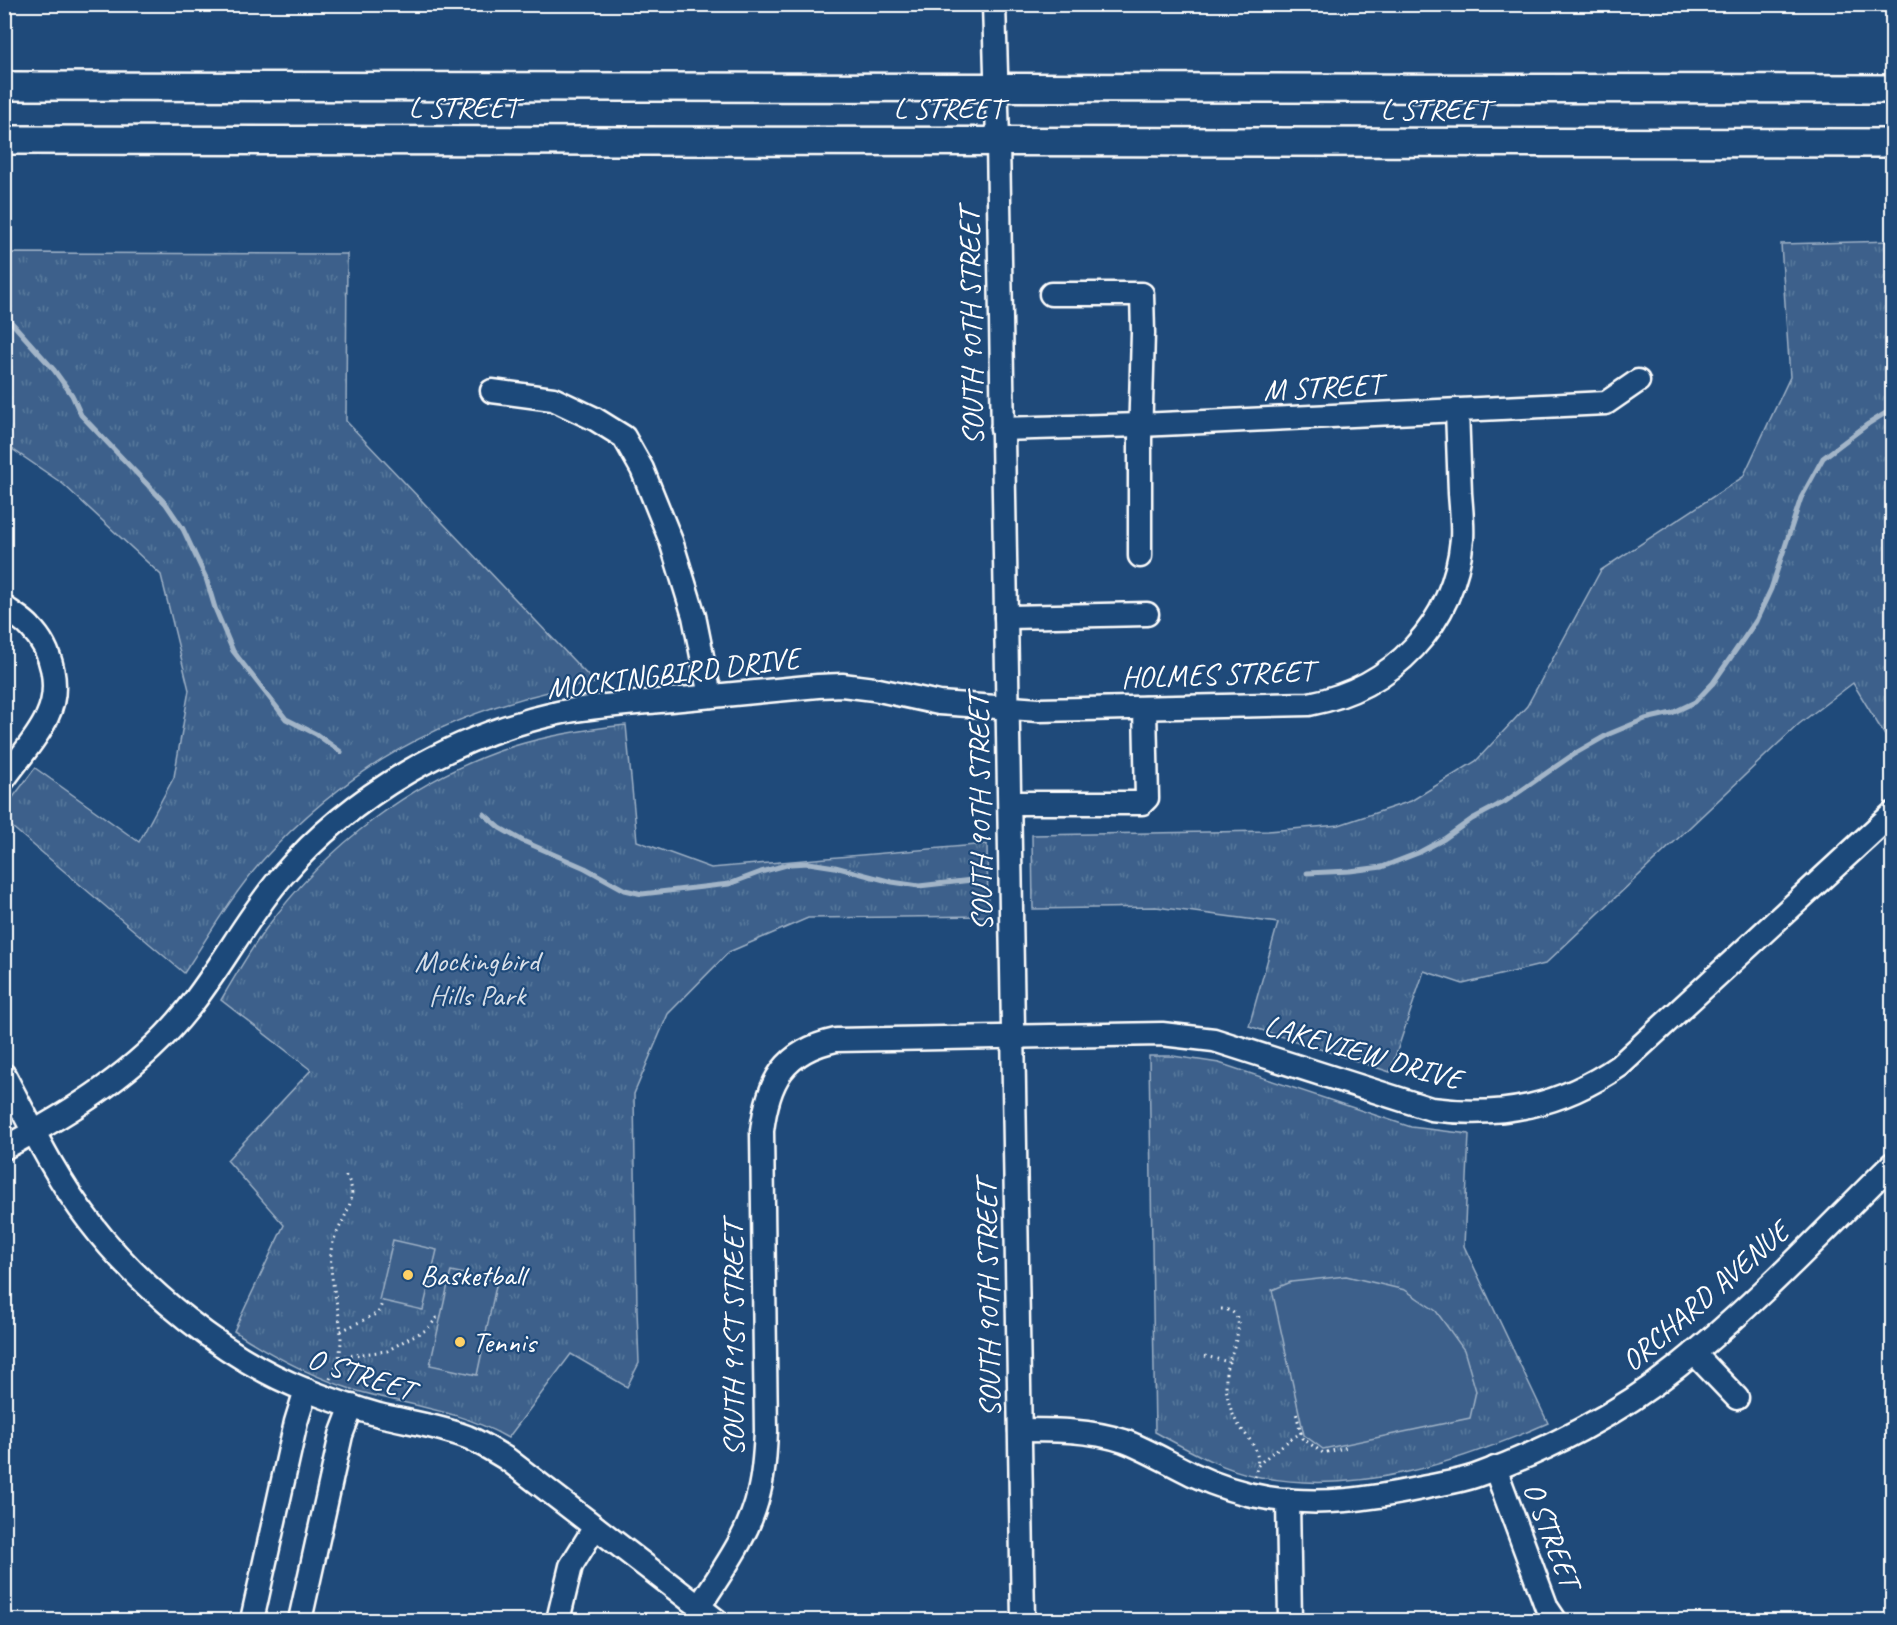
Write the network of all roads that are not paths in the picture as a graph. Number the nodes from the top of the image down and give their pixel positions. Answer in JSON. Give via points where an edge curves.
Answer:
{"nodes":[{"id":1,"x":994,"y":4,"type":"edge"},
{"id":2,"x":4,"y":86,"type":"edge"},
{"id":3,"x":997,"y":87,"type":"junction"},
{"id":4,"x":1893,"y":89,"type":"edge"},
{"id":5,"x":4,"y":140,"type":"edge"},
{"id":6,"x":998,"y":141,"type":"junction"},
{"id":7,"x":1893,"y":143,"type":"edge"},
{"id":8,"x":1051,"y":294,"type":"dead end"},
{"id":9,"x":1638,"y":381,"type":"dead end"},
{"id":10,"x":492,"y":391,"type":"dead end"},
{"id":11,"x":1457,"y":410,"type":"junction"},
{"id":12,"x":1140,"y":425,"type":"junction"},
{"id":13,"x":1002,"y":429,"type":"junction"},
{"id":14,"x":1140,"y":556,"type":"dead end"},
{"id":15,"x":4,"y":607,"type":"edge"},
{"id":16,"x":1147,"y":614,"type":"dead end"},
{"id":17,"x":1006,"y":617,"type":"junction"},
{"id":18,"x":710,"y":696,"type":"junction"},
{"id":19,"x":1146,"y":708,"type":"junction"},
{"id":20,"x":1008,"y":709,"type":"junction"},
{"id":21,"x":4,"y":779,"type":"edge"},
{"id":22,"x":1010,"y":803,"type":"junction"},
{"id":23,"x":1893,"y":814,"type":"edge"},
{"id":24,"x":1014,"y":1036,"type":"junction"},
{"id":25,"x":788,"y":1062,"type":"joint"},
{"id":26,"x":4,"y":1075,"type":"edge"},
{"id":27,"x":34,"y":1132,"type":"junction"},
{"id":28,"x":4,"y":1148,"type":"edge"},
{"id":29,"x":1893,"y":1164,"type":"edge"},
{"id":30,"x":1694,"y":1353,"type":"junction"},
{"id":31,"x":306,"y":1390,"type":"junction"},
{"id":32,"x":1737,"y":1398,"type":"dead end"},
{"id":33,"x":352,"y":1406,"type":"junction"},
{"id":34,"x":1020,"y":1430,"type":"junction"},
{"id":35,"x":1495,"y":1468,"type":"junction"},
{"id":36,"x":1288,"y":1500,"type":"junction"},
{"id":37,"x":595,"y":1527,"type":"junction"},
{"id":38,"x":708,"y":1614,"type":"edge"},
{"id":39,"x":252,"y":1620,"type":"edge"},
{"id":40,"x":300,"y":1620,"type":"edge"},
{"id":41,"x":558,"y":1620,"type":"edge"},
{"id":42,"x":1023,"y":1620,"type":"edge"},
{"id":43,"x":1290,"y":1620,"type":"edge"},
{"id":44,"x":1555,"y":1620,"type":"edge"}],
"edges":[{"from":1,"to":3,"type":"street","name":"SOUTH 90TH STREET"},
{"from":2,"to":3,"type":"main road","name":"L STREET"},
{"from":3,"to":4,"type":"main road","name":"L STREET"},
{"from":3,"to":6,"type":"street","name":"SOUTH 90TH STREET"},
{"from":5,"to":6,"type":"main road","name":"L STREET"},
{"from":6,"to":7,"type":"main road","name":"L STREET"},
{"from":6,"to":13,"type":"street","name":"SOUTH 90TH STREET"},
{"from":8,"to":12,"type":"street","via":[[1142,294]]},
{"from":9,"to":11,"type":"street","name":"M STREET","via":[[1606,403]]},
{"from":10,"to":18,"type":"street","via":[[553,399],[596,418],[624,437],[642,469],[675,552],[694,616]]},
{"from":11,"to":12,"type":"street","name":"M STREET"},
{"from":11,"to":19,"type":"street","name":"HOLMES STREET","via":[[1460,558],[1450,593],[1436,620],[1413,649],[1380,676],[1320,702]]},
{"from":12,"to":13,"type":"street","name":"M STREET"},
{"from":12,"to":14,"type":"street"},
{"from":13,"to":17,"type":"street","name":"SOUTH 90TH STREET"},
{"from":15,"to":21,"type":"street","via":[[31,627],[44,646],[51,663],[54,694],[48,716]]},
{"from":16,"to":17,"type":"street"},
{"from":17,"to":20,"type":"street","name":"SOUTH 90TH STREET"},
{"from":18,"to":20,"type":"street","name":"MOCKINGBIRD DRIVE","via":[[842,685],[939,703]]},
{"from":18,"to":27,"type":"street","name":"MOCKINGBIRD DRIVE","via":[[591,707],[526,721],[458,746],[388,784],[333,826],[283,874],[258,904],[189,1009],[156,1045],[62,1118]]},
{"from":19,"to":20,"type":"street","name":"HOLMES STREET"},
{"from":19,"to":22,"type":"street","via":[[1147,798],[1142,803]]},
{"from":20,"to":22,"type":"street","name":"SOUTH 90TH STREET"},
{"from":22,"to":24,"type":"street","name":"SOUTH 90TH STREET"},
{"from":23,"to":24,"type":"street","name":"LAKEVIEW DRIVE","via":[[1619,1066],[1583,1089],[1543,1104],[1488,1113],[1431,1109],[1194,1036]]},
{"from":24,"to":25,"type":"street","name":"LAKEVIEW DRIVE","via":[[836,1040],[820,1043]]},
{"from":24,"to":34,"type":"street","name":"SOUTH 90TH STREET"},
{"from":25,"to":38,"type":"street","name":"SOUTH 91ST STREET","via":[[769,1091],[762,1131],[764,1466],[750,1521]]},
{"from":26,"to":27,"type":"street","name":"O STREET"},
{"from":27,"to":28,"type":"street","name":"MOCKINGBIRD DRIVE"},
{"from":27,"to":31,"type":"street","name":"O STREET","via":[[88,1220],[162,1299],[267,1373]]},
{"from":29,"to":30,"type":"street","name":"ORCHARD AVENUE"},
{"from":30,"to":32,"type":"street"},
{"from":30,"to":35,"type":"street","name":"ORCHARD AVENUE","via":[[1601,1418]]},
{"from":31,"to":33,"type":"street","name":"O STREET"},
{"from":31,"to":39,"type":"street"},
{"from":33,"to":37,"type":"street","name":"O STREET","via":[[479,1443],[507,1459]]},
{"from":33,"to":40,"type":"street","via":[[341,1436]]},
{"from":34,"to":36,"type":"street","name":"ORCHARD AVENUE","via":[[1068,1430],[1107,1436],[1226,1488]]},
{"from":34,"to":42,"type":"street","name":"SOUTH 90TH STREET"},
{"from":35,"to":36,"type":"street","name":"ORCHARD AVENUE","via":[[1473,1477],[1354,1500]]},
{"from":35,"to":44,"type":"street","name":"O STREET","via":[[1547,1608]]},
{"from":36,"to":43,"type":"street"},
{"from":37,"to":38,"type":"street","name":"O STREET"},
{"from":37,"to":41,"type":"street","via":[[572,1566]]}]}
